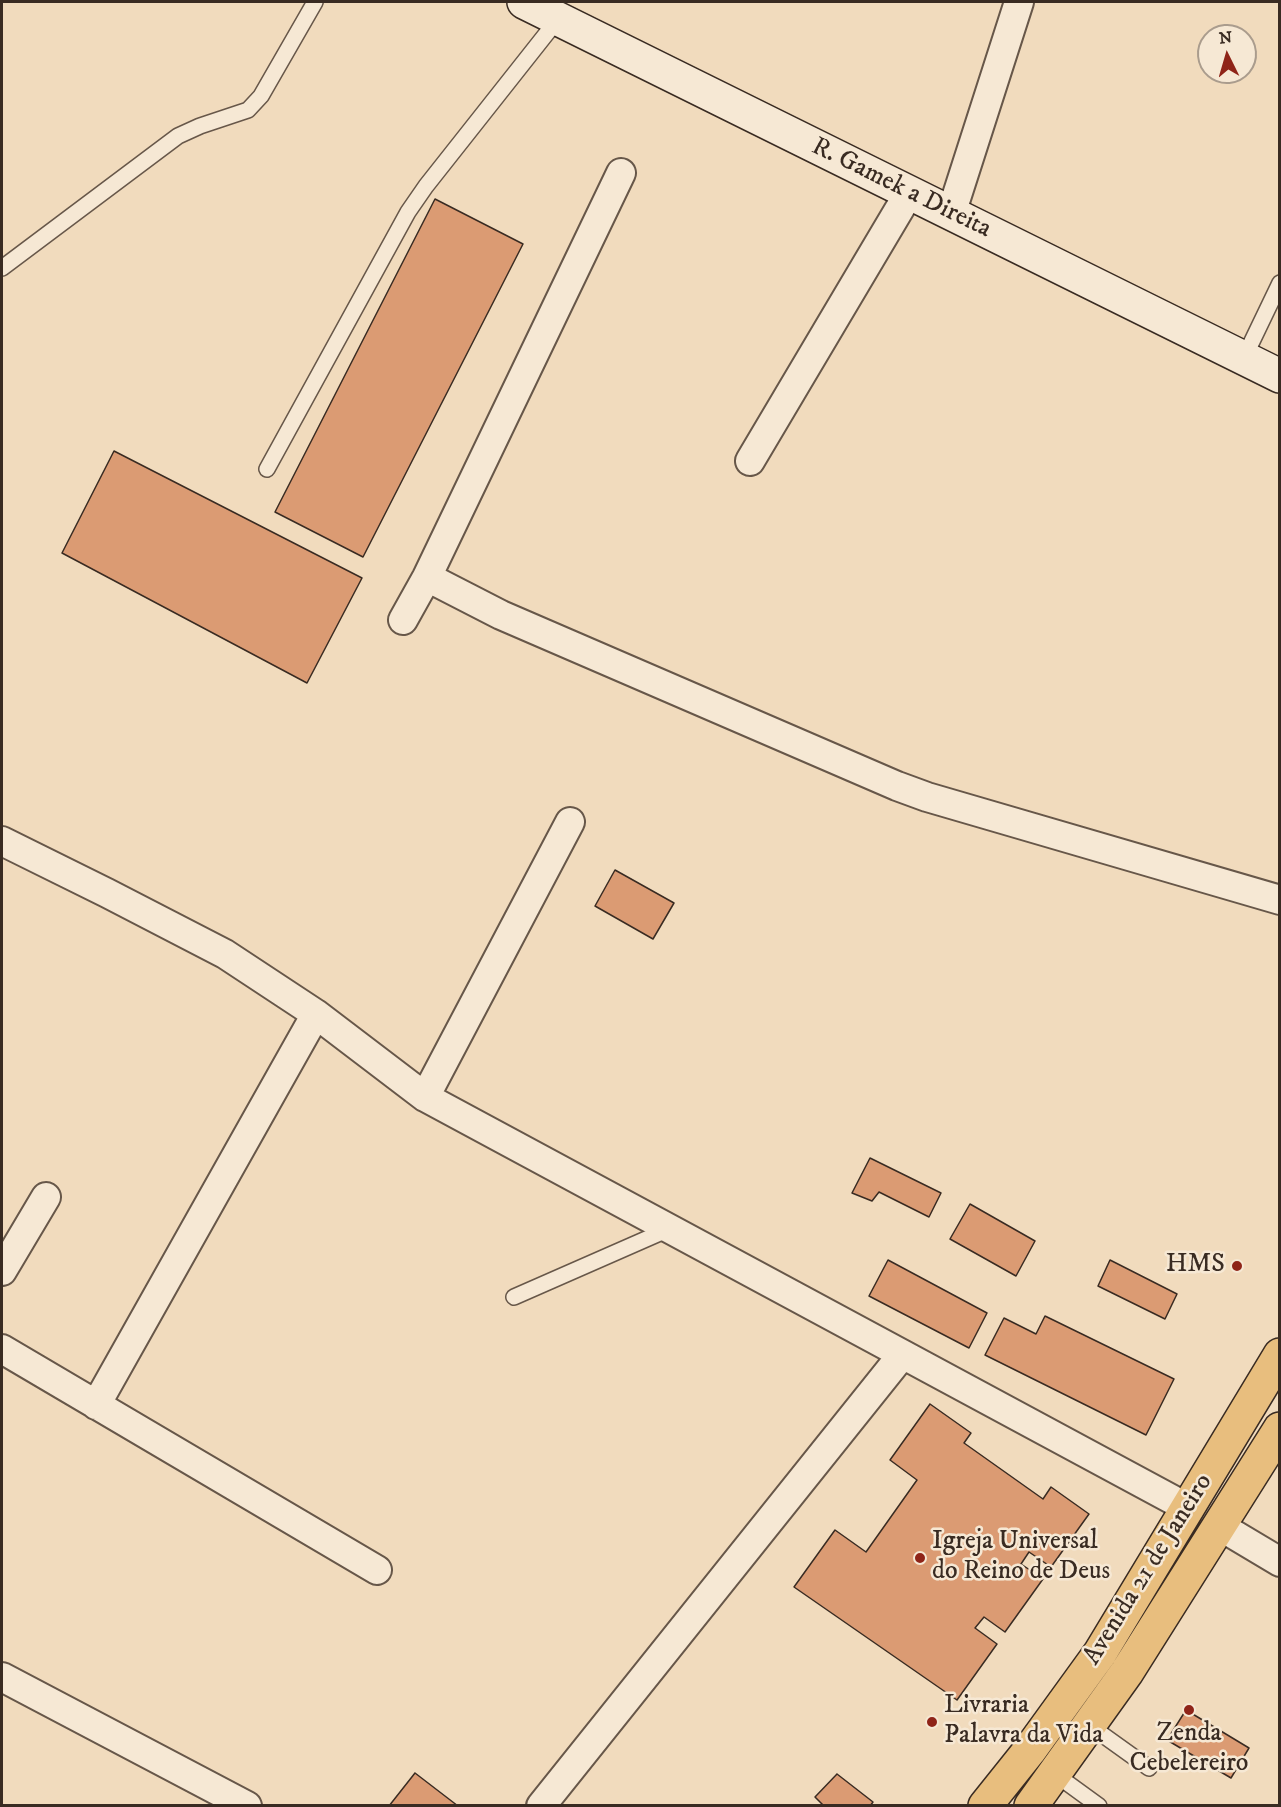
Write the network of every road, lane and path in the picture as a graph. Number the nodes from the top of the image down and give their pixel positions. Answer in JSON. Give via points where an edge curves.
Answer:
{"nodes":[{"id":1,"x":315,"y":2,"type":"edge"},
{"id":2,"x":524,"y":2,"type":"edge"},
{"id":3,"x":1019,"y":2,"type":"edge"},
{"id":4,"x":558,"y":19,"type":"junction"},
{"id":5,"x":621,"y":173,"type":"dead end"},
{"id":6,"x":909,"y":193,"type":"junction"},
{"id":7,"x":951,"y":214,"type":"junction"},
{"id":8,"x":2,"y":268,"type":"edge"},
{"id":9,"x":1280,"y":283,"type":"edge"},
{"id":10,"x":1244,"y":358,"type":"junction"},
{"id":11,"x":1280,"y":376,"type":"edge"},
{"id":12,"x":750,"y":461,"type":"dead end"},
{"id":13,"x":267,"y":469,"type":"dead end"},
{"id":14,"x":427,"y":577,"type":"junction"},
{"id":15,"x":403,"y":620,"type":"dead end"},
{"id":16,"x":570,"y":822,"type":"dead end"},
{"id":17,"x":2,"y":841,"type":"edge"},
{"id":18,"x":1280,"y":900,"type":"edge"},
{"id":19,"x":316,"y":1014,"type":"junction"},
{"id":20,"x":425,"y":1096,"type":"junction"},
{"id":21,"x":46,"y":1197,"type":"dead end"},
{"id":22,"x":669,"y":1229,"type":"junction"},
{"id":23,"x":2,"y":1271,"type":"edge"},
{"id":24,"x":514,"y":1297,"type":"dead end"},
{"id":25,"x":2,"y":1349,"type":"edge"},
{"id":26,"x":902,"y":1355,"type":"junction"},
{"id":27,"x":1280,"y":1355,"type":"edge"},
{"id":28,"x":96,"y":1405,"type":"junction"},
{"id":29,"x":1280,"y":1429,"type":"edge"},
{"id":30,"x":1188,"y":1508,"type":"junction"},
{"id":31,"x":1218,"y":1525,"type":"junction"},
{"id":32,"x":1280,"y":1562,"type":"edge"},
{"id":33,"x":377,"y":1570,"type":"dead end"},
{"id":34,"x":2,"y":1677,"type":"edge"},
{"id":35,"x":1089,"y":1725,"type":"junction"},
{"id":36,"x":1149,"y":1768,"type":"dead end"},
{"id":37,"x":1055,"y":1774,"type":"junction"},
{"id":38,"x":247,"y":1806,"type":"edge"},
{"id":39,"x":540,"y":1806,"type":"edge"},
{"id":40,"x":985,"y":1806,"type":"edge"},
{"id":41,"x":1030,"y":1806,"type":"edge"},
{"id":42,"x":1099,"y":1806,"type":"edge"}],
"edges":[{"from":1,"to":8,"type":"lane","via":[[261,96],[248,110],[178,136]]},
{"from":2,"to":4,"type":"main road","name":"R. Gamek a Direita"},
{"from":3,"to":7,"type":"street"},
{"from":4,"to":6,"type":"main road","name":"R. Gamek a Direita"},
{"from":4,"to":13,"type":"lane","via":[[408,212]]},
{"from":5,"to":14,"type":"street"},
{"from":6,"to":7,"type":"main road","name":"R. Gamek a Direita"},
{"from":6,"to":12,"type":"street"},
{"from":7,"to":10,"type":"main road","name":"R. Gamek a Direita"},
{"from":9,"to":10,"type":"lane"},
{"from":10,"to":11,"type":"main road","name":"R. Gamek a Direita"},
{"from":14,"to":15,"type":"street"},
{"from":14,"to":18,"type":"street","via":[[501,615],[897,786]]},
{"from":16,"to":20,"type":"street"},
{"from":17,"to":19,"type":"street","via":[[225,954]]},
{"from":19,"to":20,"type":"street"},
{"from":19,"to":28,"type":"street"},
{"from":20,"to":22,"type":"street"},
{"from":21,"to":23,"type":"street"},
{"from":22,"to":24,"type":"lane"},
{"from":22,"to":26,"type":"street"},
{"from":25,"to":28,"type":"street"},
{"from":26,"to":30,"type":"street"},
{"from":26,"to":39,"type":"street"},
{"from":27,"to":30,"type":"main road","name":"Avenida 21 de Janeiro"},
{"from":28,"to":33,"type":"street"},
{"from":29,"to":31,"type":"main road","name":"Avenida 21 de Janeiro"},
{"from":30,"to":40,"type":"main road","name":"Avenida 21 de Janeiro","via":[[1100,1653]]},
{"from":31,"to":32,"type":"street"},
{"from":31,"to":35,"type":"main road","name":"Avenida 21 de Janeiro","via":[[1127,1672]]},
{"from":34,"to":38,"type":"street"},
{"from":35,"to":36,"type":"lane"},
{"from":35,"to":37,"type":"main road","name":"Avenida 21 de Janeiro"},
{"from":37,"to":41,"type":"main road","name":"Avenida 21 de Janeiro"},
{"from":37,"to":42,"type":"lane"}]}
